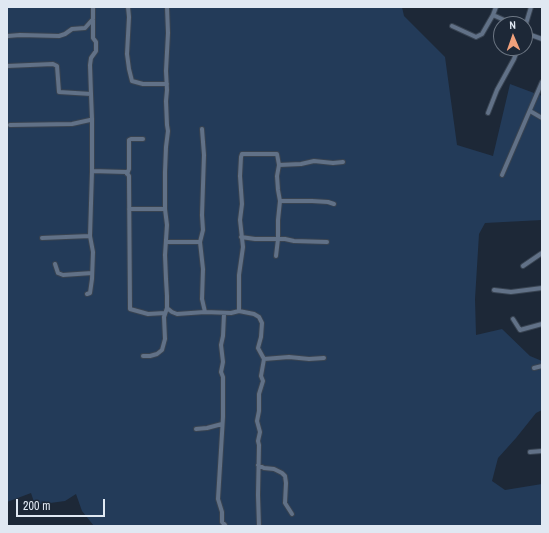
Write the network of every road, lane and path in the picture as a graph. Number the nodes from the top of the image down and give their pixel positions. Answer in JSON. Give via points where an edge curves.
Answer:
{"nodes":[{"id":1,"x":93,"y":7,"type":"edge"},
{"id":2,"x":128,"y":7,"type":"edge"},
{"id":3,"x":166,"y":7,"type":"edge"},
{"id":4,"x":494,"y":8,"type":"edge"},
{"id":5,"x":493,"y":15,"type":"joint"},
{"id":6,"x":93,"y":19,"type":"junction"},
{"id":7,"x":452,"y":26,"type":"dead end"},
{"id":8,"x":8,"y":36,"type":"edge"},
{"id":9,"x":514,"y":56,"type":"edge"},
{"id":10,"x":7,"y":66,"type":"edge"},
{"id":11,"x":542,"y":82,"type":"edge"},
{"id":12,"x":167,"y":84,"type":"junction"},
{"id":13,"x":91,"y":94,"type":"junction"},
{"id":14,"x":530,"y":111,"type":"junction"},
{"id":15,"x":488,"y":113,"type":"dead end"},
{"id":16,"x":542,"y":118,"type":"edge"},
{"id":17,"x":92,"y":119,"type":"junction"},
{"id":18,"x":10,"y":125,"type":"dead end"},
{"id":19,"x":202,"y":129,"type":"dead end"},
{"id":20,"x":143,"y":139,"type":"dead end"},
{"id":21,"x":343,"y":162,"type":"dead end"},
{"id":22,"x":279,"y":165,"type":"junction"},
{"id":23,"x":92,"y":171,"type":"junction"},
{"id":24,"x":127,"y":174,"type":"junction"},
{"id":25,"x":502,"y":175,"type":"dead end"},
{"id":26,"x":280,"y":201,"type":"junction"},
{"id":27,"x":334,"y":204,"type":"dead end"},
{"id":28,"x":129,"y":209,"type":"junction"},
{"id":29,"x":165,"y":209,"type":"junction"},
{"id":30,"x":90,"y":236,"type":"junction"},
{"id":31,"x":241,"y":237,"type":"junction"},
{"id":32,"x":42,"y":238,"type":"dead end"},
{"id":33,"x":278,"y":239,"type":"junction"},
{"id":34,"x":166,"y":242,"type":"junction"},
{"id":35,"x":200,"y":242,"type":"junction"},
{"id":36,"x":327,"y":242,"type":"dead end"},
{"id":37,"x":542,"y":253,"type":"edge"},
{"id":38,"x":276,"y":256,"type":"dead end"},
{"id":39,"x":55,"y":264,"type":"dead end"},
{"id":40,"x":523,"y":266,"type":"dead end"},
{"id":41,"x":92,"y":273,"type":"junction"},
{"id":42,"x":542,"y":288,"type":"edge"},
{"id":43,"x":494,"y":290,"type":"dead end"},
{"id":44,"x":87,"y":294,"type":"dead end"},
{"id":45,"x":167,"y":308,"type":"junction"},
{"id":46,"x":239,"y":311,"type":"junction"},
{"id":47,"x":205,"y":312,"type":"junction"},
{"id":48,"x":165,"y":313,"type":"junction"},
{"id":49,"x":224,"y":314,"type":"junction"},
{"id":50,"x":513,"y":318,"type":"dead end"},
{"id":51,"x":542,"y":324,"type":"edge"},
{"id":52,"x":143,"y":356,"type":"dead end"},
{"id":53,"x":324,"y":358,"type":"dead end"},
{"id":54,"x":264,"y":359,"type":"junction"},
{"id":55,"x":542,"y":366,"type":"edge"},
{"id":56,"x":534,"y":368,"type":"dead end"},
{"id":57,"x":222,"y":424,"type":"junction"},
{"id":58,"x":196,"y":429,"type":"dead end"},
{"id":59,"x":542,"y":450,"type":"edge"},
{"id":60,"x":530,"y":452,"type":"dead end"},
{"id":61,"x":258,"y":465,"type":"junction"},
{"id":62,"x":292,"y":514,"type":"dead end"},
{"id":63,"x":224,"y":525,"type":"edge"},
{"id":64,"x":259,"y":526,"type":"edge"}],
"edges":[{"from":1,"to":6,"type":"street"},
{"from":2,"to":12,"type":"street","via":[[127,54],[132,81],[143,84]]},
{"from":3,"to":12,"type":"street"},
{"from":4,"to":5,"type":"street"},
{"from":5,"to":7,"type":"street","via":[[482,34],[476,37]]},
{"from":6,"to":8,"type":"street","via":[[85,28],[72,29],[59,36]]},
{"from":6,"to":13,"type":"street","via":[[96,51],[90,65]]},
{"from":9,"to":15,"type":"street"},
{"from":10,"to":13,"type":"street","via":[[53,64],[57,66],[59,92]]},
{"from":11,"to":14,"type":"street"},
{"from":12,"to":29,"type":"street"},
{"from":13,"to":17,"type":"street"},
{"from":14,"to":16,"type":"street"},
{"from":14,"to":25,"type":"street"},
{"from":17,"to":18,"type":"street","via":[[72,124]]},
{"from":17,"to":23,"type":"street"},
{"from":19,"to":35,"type":"street","via":[[203,230]]},
{"from":20,"to":24,"type":"street","via":[[129,140]]},
{"from":21,"to":22,"type":"street","via":[[314,161]]},
{"from":22,"to":26,"type":"street","via":[[277,176]]},
{"from":22,"to":31,"type":"street","via":[[276,153],[242,154],[240,157]]},
{"from":23,"to":24,"type":"street"},
{"from":23,"to":30,"type":"street"},
{"from":24,"to":28,"type":"street"},
{"from":26,"to":27,"type":"street"},
{"from":26,"to":33,"type":"street"},
{"from":28,"to":29,"type":"street"},
{"from":28,"to":48,"type":"street","via":[[130,309],[148,314]]},
{"from":29,"to":34,"type":"street"},
{"from":30,"to":32,"type":"street"},
{"from":30,"to":41,"type":"street","via":[[93,252]]},
{"from":31,"to":33,"type":"street"},
{"from":31,"to":46,"type":"street","via":[[243,247],[238,275]]},
{"from":33,"to":36,"type":"street"},
{"from":33,"to":38,"type":"street"},
{"from":34,"to":35,"type":"street"},
{"from":34,"to":45,"type":"street"},
{"from":35,"to":47,"type":"street","via":[[204,269],[202,299]]},
{"from":37,"to":40,"type":"street"},
{"from":39,"to":41,"type":"street","via":[[58,273],[63,275]]},
{"from":41,"to":44,"type":"street","via":[[90,293]]},
{"from":42,"to":43,"type":"street","via":[[511,292]]},
{"from":45,"to":47,"type":"street","via":[[177,314]]},
{"from":45,"to":48,"type":"street"},
{"from":46,"to":49,"type":"street"},
{"from":46,"to":54,"type":"street","via":[[259,317],[262,330],[258,348]]},
{"from":47,"to":49,"type":"street"},
{"from":48,"to":52,"type":"street","via":[[165,339],[162,350],[157,354]]},
{"from":49,"to":57,"type":"street","via":[[221,344],[224,405]]},
{"from":50,"to":51,"type":"street","via":[[520,330]]},
{"from":53,"to":54,"type":"street"},
{"from":54,"to":61,"type":"street","via":[[257,421],[260,432]]},
{"from":55,"to":56,"type":"street"},
{"from":57,"to":58,"type":"street"},
{"from":57,"to":63,"type":"street","via":[[218,499]]},
{"from":59,"to":60,"type":"street"},
{"from":61,"to":62,"type":"street","via":[[274,469],[285,476],[285,503]]},
{"from":61,"to":64,"type":"street"}]}
